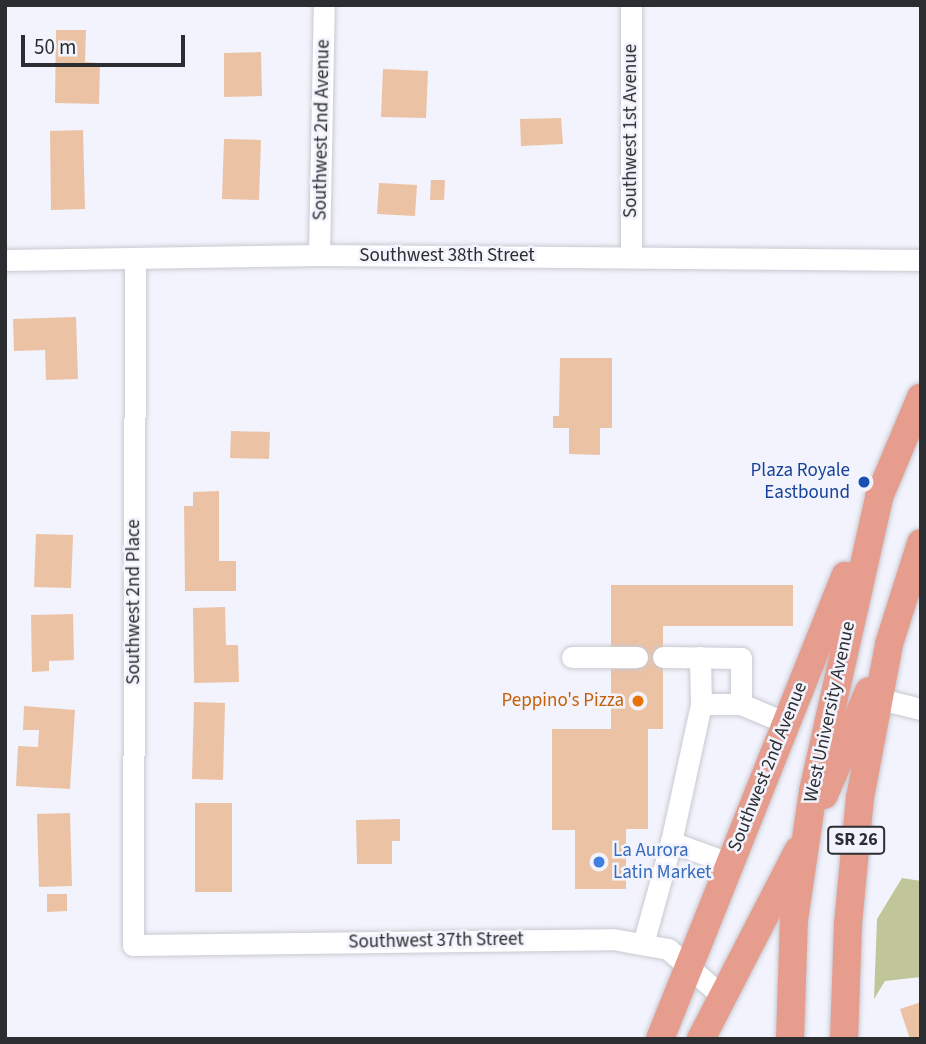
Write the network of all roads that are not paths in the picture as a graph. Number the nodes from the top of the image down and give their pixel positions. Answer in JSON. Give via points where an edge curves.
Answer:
{"nodes":[{"id":1,"x":324,"y":5,"type":"edge"},
{"id":2,"x":631,"y":5,"type":"edge"},
{"id":3,"x":320,"y":255,"type":"junction"},
{"id":4,"x":631,"y":256,"type":"junction"},
{"id":5,"x":135,"y":259,"type":"junction"},
{"id":6,"x":5,"y":260,"type":"edge"},
{"id":7,"x":921,"y":260,"type":"edge"},
{"id":8,"x":921,"y":397,"type":"edge"},
{"id":9,"x":879,"y":497,"type":"junction"},
{"id":10,"x":921,"y":543,"type":"edge"},
{"id":11,"x":889,"y":644,"type":"junction"},
{"id":12,"x":572,"y":657,"type":"dead end"},
{"id":13,"x":637,"y":657,"type":"dead end"},
{"id":14,"x":663,"y":657,"type":"dead end"},
{"id":15,"x":700,"y":657,"type":"junction"},
{"id":16,"x":880,"y":699,"type":"junction"},
{"id":17,"x":701,"y":704,"type":"junction"},
{"id":18,"x":741,"y":704,"type":"junction"},
{"id":19,"x":921,"y":709,"type":"edge"},
{"id":20,"x":786,"y":723,"type":"junction"},
{"id":21,"x":806,"y":836,"type":"junction"},
{"id":22,"x":671,"y":842,"type":"junction"},
{"id":23,"x":729,"y":863,"type":"junction"},
{"id":24,"x":643,"y":944,"type":"junction"},
{"id":25,"x":133,"y":945,"type":"joint"},
{"id":26,"x":688,"y":965,"type":"junction"},
{"id":27,"x":722,"y":995,"type":"junction"},
{"id":28,"x":660,"y":1039,"type":"edge"},
{"id":29,"x":701,"y":1039,"type":"edge"},
{"id":30,"x":790,"y":1039,"type":"edge"},
{"id":31,"x":844,"y":1039,"type":"edge"}],
"edges":[{"from":1,"to":3,"type":"street","name":"Southwest 2nd Avenue"},
{"from":2,"to":4,"type":"street","name":"Southwest 1st Avenue"},
{"from":3,"to":4,"type":"street","name":"Southwest 38th Street"},
{"from":3,"to":5,"type":"street","name":"Southwest 38th Street"},
{"from":4,"to":7,"type":"street","name":"Southwest 38th Street"},
{"from":5,"to":6,"type":"street","name":"Southwest 38th Street"},
{"from":5,"to":25,"type":"street","name":"Southwest 2nd Place"},
{"from":8,"to":9,"type":"main road","name":"West University Avenue","number":"SR 26"},
{"from":9,"to":20,"type":"main road","name":"Southwest 2nd Avenue"},
{"from":9,"to":21,"type":"main road","name":"West University Avenue","number":"SR 26","via":[[843,643]]},
{"from":10,"to":11,"type":"main road","number":"SR 26"},
{"from":11,"to":16,"type":"main road","number":"SR 26"},
{"from":11,"to":21,"type":"main road"},
{"from":12,"to":13,"type":"street"},
{"from":14,"to":15,"type":"street"},
{"from":15,"to":17,"type":"street"},
{"from":15,"to":18,"type":"street","via":[[741,658]]},
{"from":16,"to":19,"type":"street"},
{"from":16,"to":31,"type":"main road","number":"SR 26","via":[[860,798],[848,924]]},
{"from":17,"to":18,"type":"street"},
{"from":17,"to":22,"type":"street"},
{"from":18,"to":20,"type":"street"},
{"from":20,"to":23,"type":"main road","name":"Southwest 2nd Avenue"},
{"from":21,"to":27,"type":"main road"},
{"from":21,"to":30,"type":"main road","name":"West University Avenue","number":"SR 26","via":[[794,920]]},
{"from":22,"to":23,"type":"street"},
{"from":22,"to":24,"type":"street"},
{"from":23,"to":26,"type":"main road","name":"Southwest 2nd Avenue"},
{"from":24,"to":25,"type":"street","name":"Southwest 37th Street","via":[[613,939]]},
{"from":24,"to":26,"type":"street","name":"Southwest 37th Street","via":[[668,949]]},
{"from":26,"to":27,"type":"street","name":"Southwest 37th Street"},
{"from":26,"to":28,"type":"main road","name":"Southwest 2nd Avenue"},
{"from":27,"to":29,"type":"main road"}]}
